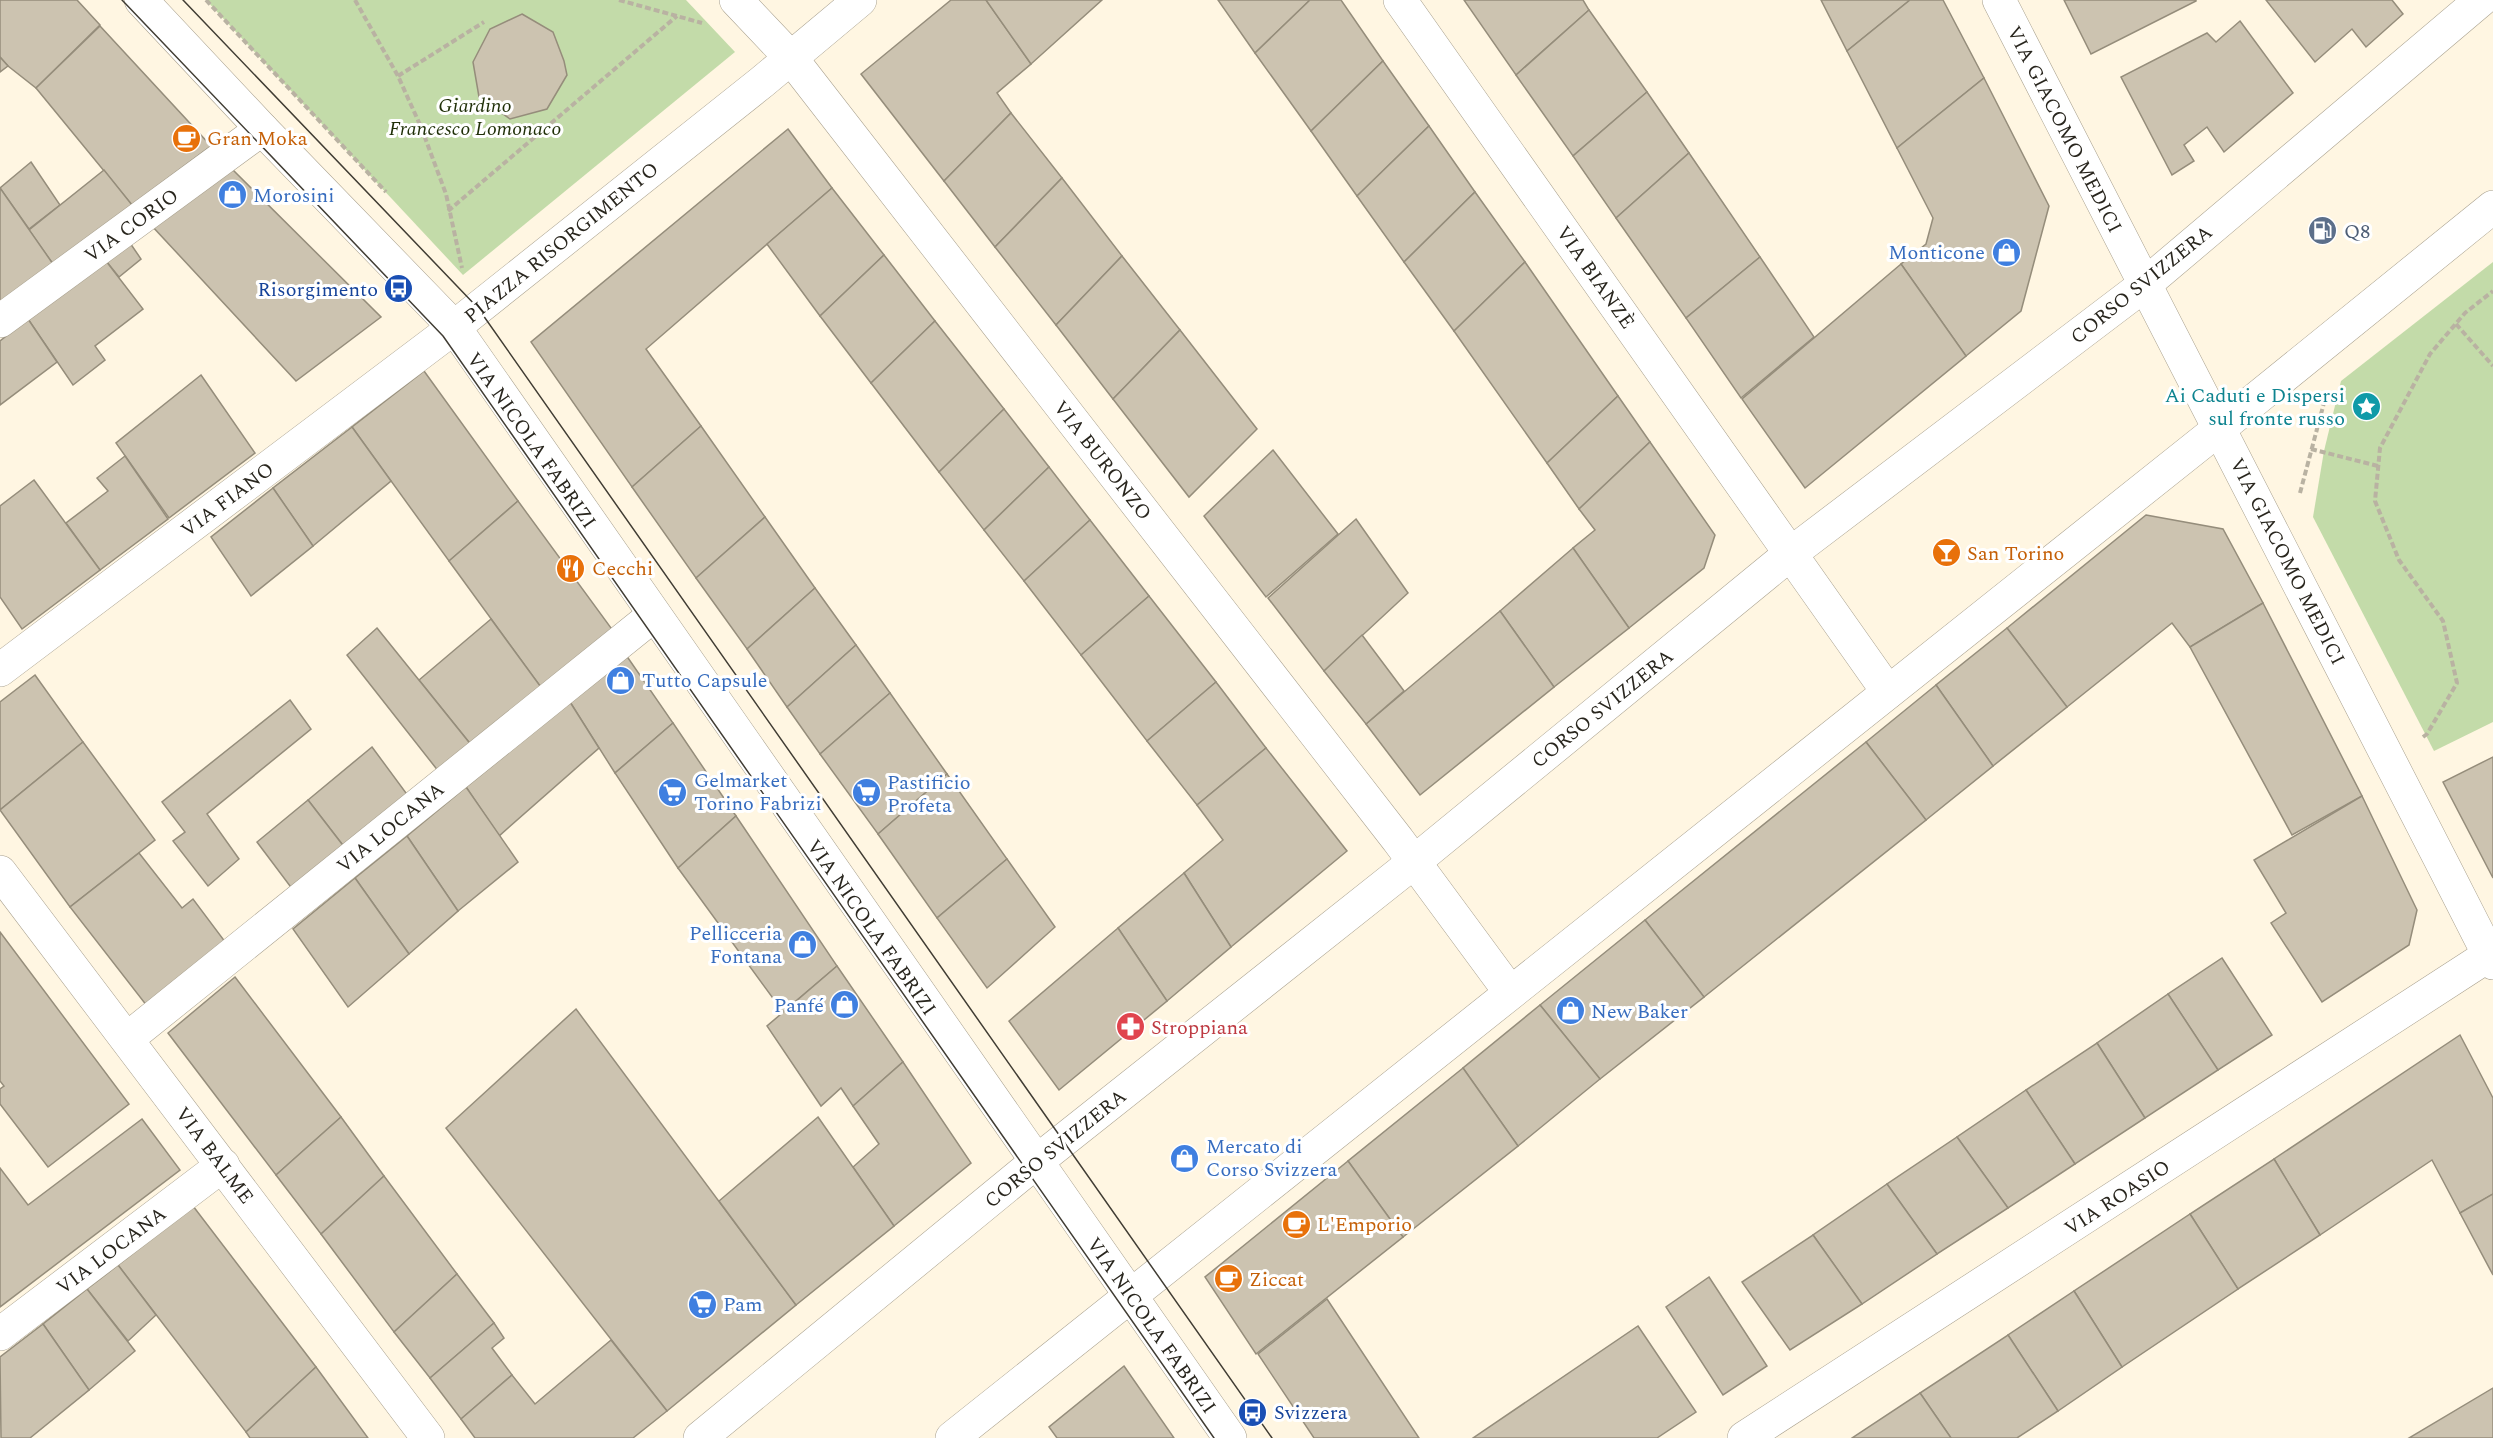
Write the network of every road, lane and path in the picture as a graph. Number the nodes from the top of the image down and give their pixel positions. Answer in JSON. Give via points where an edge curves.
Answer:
{"nodes":[{"id":1,"x":141,"y":0,"type":"edge"},
{"id":2,"x":206,"y":0,"type":"edge"},
{"id":3,"x":355,"y":0,"type":"edge"},
{"id":4,"x":619,"y":0,"type":"edge"},
{"id":5,"x":736,"y":0,"type":"edge"},
{"id":6,"x":860,"y":0,"type":"edge"},
{"id":7,"x":1400,"y":0,"type":"edge"},
{"id":8,"x":2000,"y":0,"type":"edge"},
{"id":9,"x":2481,"y":0,"type":"edge"},
{"id":10,"x":677,"y":15,"type":"junction"},
{"id":11,"x":484,"y":22,"type":"dead end"},
{"id":12,"x":710,"y":25,"type":"dead end"},
{"id":13,"x":791,"y":58,"type":"junction"},
{"id":14,"x":398,"y":76,"type":"junction"},
{"id":15,"x":262,"y":129,"type":"junction"},
{"id":16,"x":393,"y":200,"type":"dead end"},
{"id":17,"x":2493,"y":207,"type":"edge"},
{"id":18,"x":448,"y":211,"type":"junction"},
{"id":19,"x":456,"y":267,"type":"dead end"},
{"id":20,"x":2143,"y":286,"type":"junction"},
{"id":21,"x":2493,"y":291,"type":"edge"},
{"id":22,"x":0,"y":321,"type":"edge"},
{"id":23,"x":2456,"y":324,"type":"junction"},
{"id":24,"x":454,"y":327,"type":"junction"},
{"id":25,"x":2316,"y":350,"type":"junction"},
{"id":26,"x":2493,"y":366,"type":"edge"},
{"id":27,"x":2220,"y":428,"type":"junction"},
{"id":28,"x":2311,"y":448,"type":"junction"},
{"id":29,"x":2378,"y":466,"type":"junction"},
{"id":30,"x":2272,"y":529,"type":"junction"},
{"id":31,"x":1790,"y":554,"type":"junction"},
{"id":32,"x":654,"y":615,"type":"junction"},
{"id":33,"x":0,"y":670,"type":"edge"},
{"id":34,"x":1888,"y":692,"type":"junction"},
{"id":35,"x":2390,"y":761,"type":"junction"},
{"id":36,"x":1414,"y":862,"type":"junction"},
{"id":37,"x":0,"y":872,"type":"edge"},
{"id":38,"x":2491,"y":959,"type":"edge"},
{"id":39,"x":1510,"y":992,"type":"junction"},
{"id":40,"x":127,"y":1039,"type":"junction"},
{"id":41,"x":1036,"y":1162,"type":"junction"},
{"id":42,"x":223,"y":1165,"type":"junction"},
{"id":43,"x":1132,"y":1294,"type":"junction"},
{"id":44,"x":0,"y":1334,"type":"edge"},
{"id":45,"x":428,"y":1438,"type":"edge"},
{"id":46,"x":699,"y":1438,"type":"edge"},
{"id":47,"x":952,"y":1438,"type":"edge"},
{"id":48,"x":1230,"y":1438,"type":"edge"},
{"id":49,"x":1744,"y":1438,"type":"edge"}],
"edges":[{"from":1,"to":15,"type":"street","name":"PIAZZA RISORGIMENTO"},
{"from":2,"to":16,"type":"path"},
{"from":3,"to":14,"type":"path"},
{"from":4,"to":10,"type":"path"},
{"from":5,"to":13,"type":"street"},
{"from":6,"to":13,"type":"street","name":"PIAZZA RISORGIMENTO"},
{"from":7,"to":31,"type":"street","name":"VIA BIANZÈ"},
{"from":8,"to":20,"type":"street","name":"VIA GIACOMO MEDICI"},
{"from":9,"to":20,"type":"street","name":"CORSO SVIZZERA"},
{"from":10,"to":12,"type":"path"},
{"from":10,"to":18,"type":"path"},
{"from":11,"to":14,"type":"path"},
{"from":13,"to":24,"type":"street","name":"PIAZZA RISORGIMENTO"},
{"from":13,"to":36,"type":"street","name":"VIA BURONZO"},
{"from":14,"to":18,"type":"path","via":[[442,182]]},
{"from":15,"to":22,"type":"street","name":"VIA CORIO"},
{"from":15,"to":24,"type":"street","name":"PIAZZA RISORGIMENTO"},
{"from":17,"to":25,"type":"street"},
{"from":18,"to":19,"type":"path","via":[[463,275]]},
{"from":20,"to":27,"type":"street","name":"VIA GIACOMO MEDICI"},
{"from":20,"to":31,"type":"street","name":"CORSO SVIZZERA"},
{"from":21,"to":23,"type":"path"},
{"from":23,"to":26,"type":"path"},
{"from":23,"to":29,"type":"path","via":[[2430,354],[2379,448]]},
{"from":24,"to":32,"type":"street","name":"VIA NICOLA FABRIZI"},
{"from":24,"to":33,"type":"street","name":"VIA FIANO"},
{"from":25,"to":27,"type":"street"},
{"from":25,"to":28,"type":"path","via":[[2332,374]]},
{"from":27,"to":30,"type":"street","name":"VIA GIACOMO MEDICI"},
{"from":27,"to":34,"type":"street"},
{"from":28,"to":29,"type":"path"},
{"from":28,"to":30,"type":"path","via":[[2295,512]]},
{"from":29,"to":35,"type":"path","via":[[2375,501],[2399,560],[2442,621],[2457,683],[2427,734]]},
{"from":30,"to":35,"type":"street","name":"VIA GIACOMO MEDICI"},
{"from":31,"to":34,"type":"street"},
{"from":31,"to":36,"type":"street","name":"CORSO SVIZZERA"},
{"from":32,"to":40,"type":"street","name":"VIA LOCANA"},
{"from":32,"to":41,"type":"street","name":"VIA NICOLA FABRIZI"},
{"from":34,"to":39,"type":"street"},
{"from":35,"to":38,"type":"street","name":"VIA GIACOMO MEDICI"},
{"from":36,"to":39,"type":"street"},
{"from":36,"to":41,"type":"street","name":"CORSO SVIZZERA"},
{"from":37,"to":40,"type":"street","name":"VIA BALME"},
{"from":38,"to":49,"type":"street","name":"VIA ROASIO"},
{"from":39,"to":43,"type":"street"},
{"from":40,"to":42,"type":"street","name":"VIA BALME"},
{"from":41,"to":43,"type":"street","name":"VIA NICOLA FABRIZI"},
{"from":41,"to":46,"type":"street","name":"CORSO SVIZZERA"},
{"from":42,"to":44,"type":"street","name":"VIA LOCANA"},
{"from":42,"to":45,"type":"street","name":"VIA BALME"},
{"from":43,"to":47,"type":"street"},
{"from":43,"to":48,"type":"street","name":"VIA NICOLA FABRIZI"}]}
